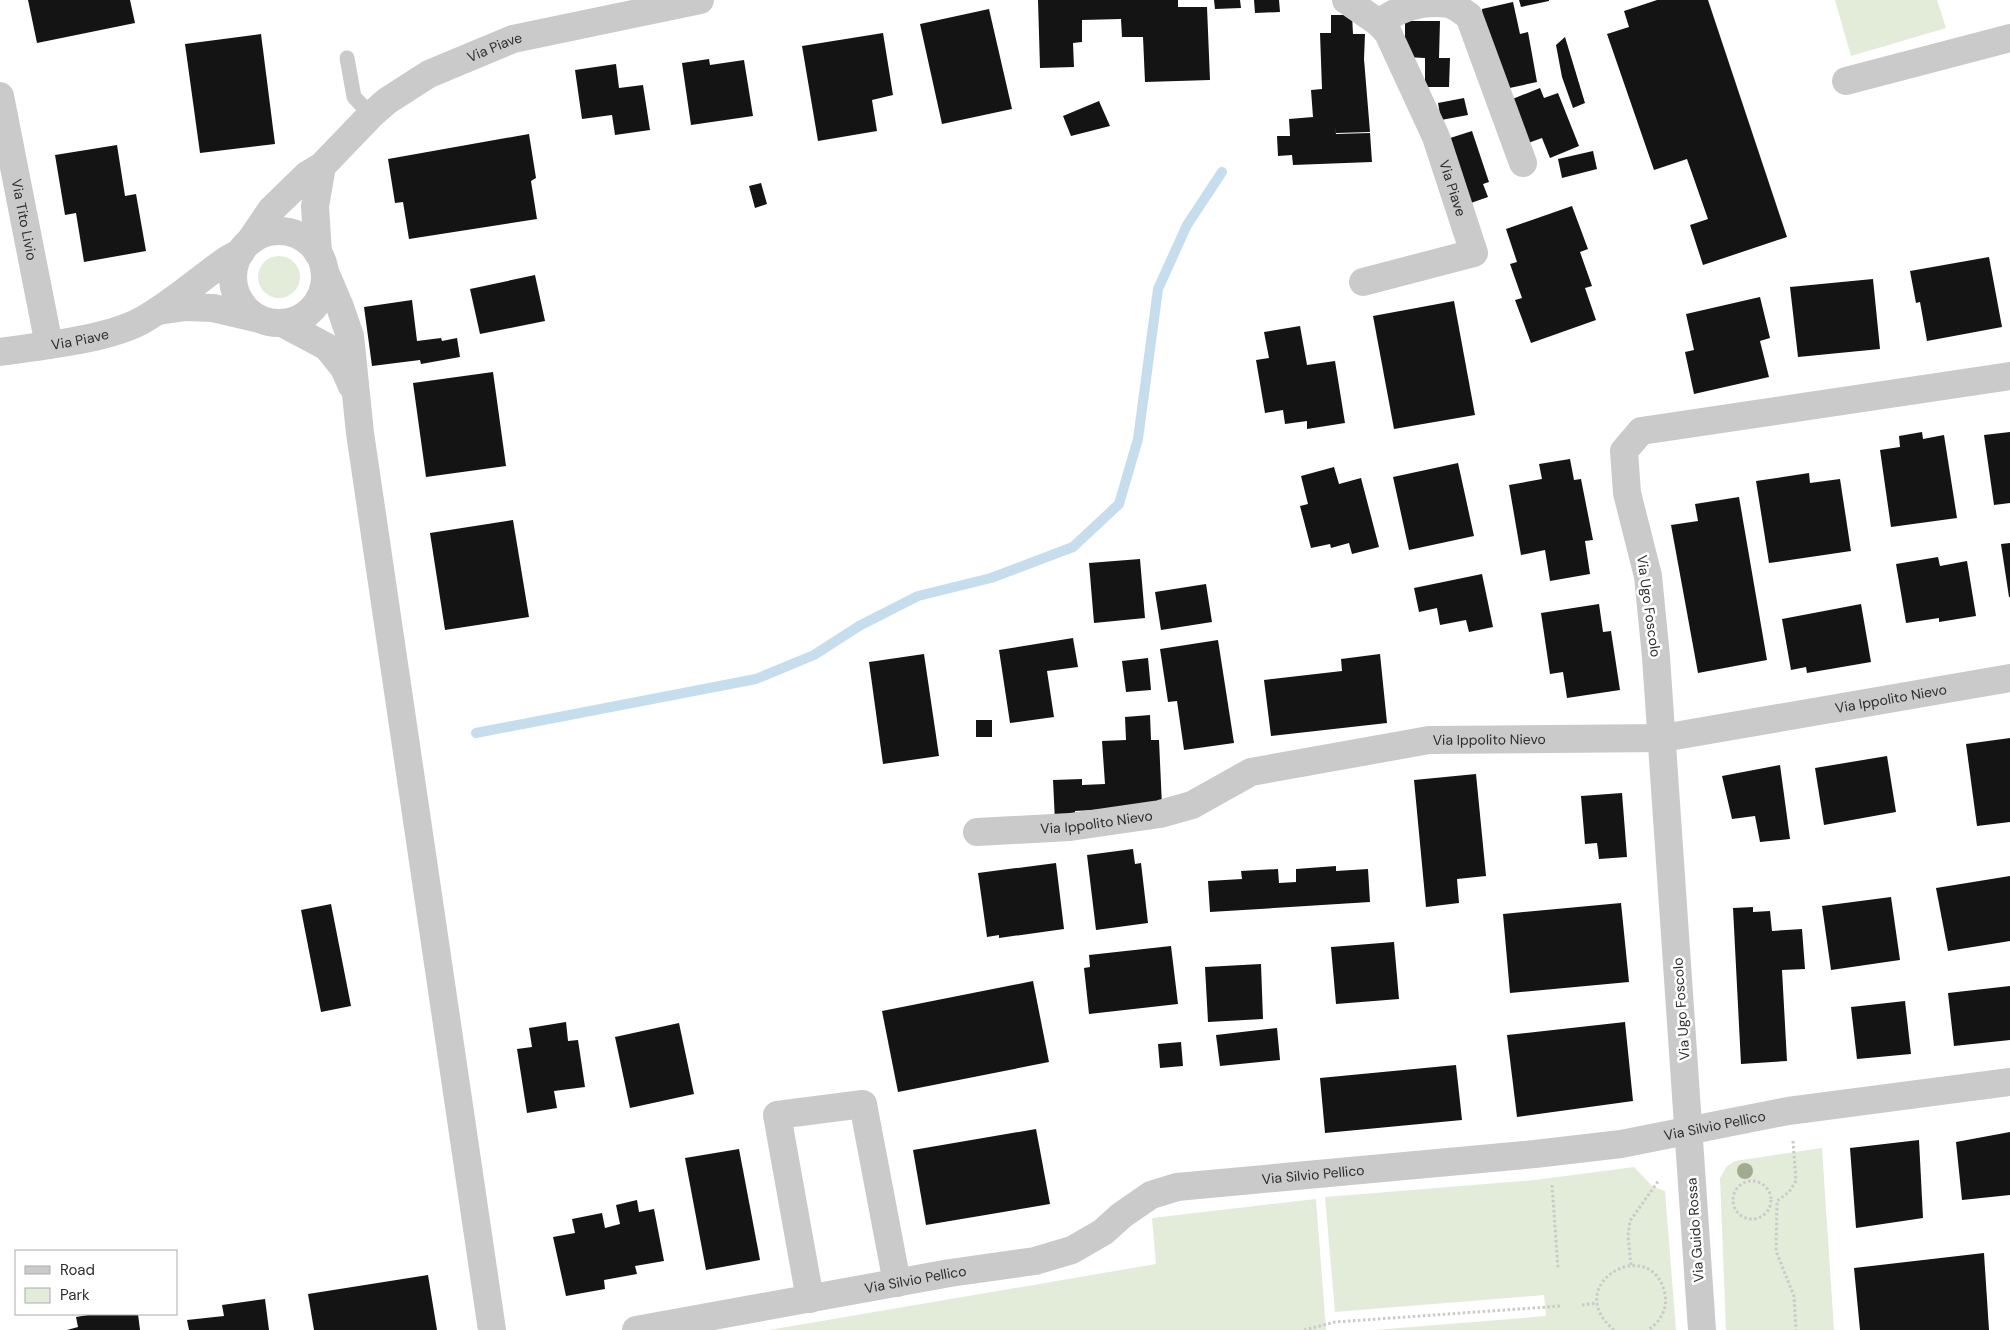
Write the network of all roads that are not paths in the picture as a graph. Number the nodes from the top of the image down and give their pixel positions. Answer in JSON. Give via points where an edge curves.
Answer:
{"nodes":[{"id":1,"x":700,"y":0,"type":"edge"},
{"id":2,"x":1346,"y":0,"type":"edge"},
{"id":3,"x":1379,"y":23,"type":"junction"},
{"id":4,"x":2010,"y":38,"type":"edge"},
{"id":5,"x":348,"y":58,"type":"dead end"},
{"id":6,"x":1846,"y":81,"type":"dead end"},
{"id":7,"x":0,"y":96,"type":"edge"},
{"id":8,"x":371,"y":114,"type":"junction"},
{"id":9,"x":1523,"y":163,"type":"dead end"},
{"id":10,"x":322,"y":166,"type":"junction"},
{"id":11,"x":245,"y":247,"type":"junction"},
{"id":12,"x":322,"y":262,"type":"junction"},
{"id":13,"x":1363,"y":282,"type":"dead end"},
{"id":14,"x":156,"y":312,"type":"junction"},
{"id":15,"x":271,"y":321,"type":"junction"},
{"id":16,"x":49,"y":345,"type":"junction"},
{"id":17,"x":0,"y":352,"type":"edge"},
{"id":18,"x":2010,"y":376,"type":"edge"},
{"id":19,"x":356,"y":397,"type":"junction"},
{"id":20,"x":2010,"y":678,"type":"edge"},
{"id":21,"x":1663,"y":738,"type":"junction"},
{"id":22,"x":976,"y":832,"type":"dead end"},
{"id":23,"x":2010,"y":1082,"type":"edge"},
{"id":24,"x":1688,"y":1130,"type":"junction"},
{"id":25,"x":897,"y":1284,"type":"junction"},
{"id":26,"x":810,"y":1299,"type":"junction"},
{"id":27,"x":492,"y":1330,"type":"edge"},
{"id":28,"x":636,"y":1330,"type":"edge"},
{"id":29,"x":1702,"y":1330,"type":"edge"}],
"edges":[{"from":1,"to":8,"type":"street","name":"Via Piave","via":[[513,38],[429,74]]},
{"from":2,"to":3,"type":"street","name":"Via Piave"},
{"from":3,"to":9,"type":"street","via":[[1395,11],[1428,0],[1449,4],[1469,16]]},
{"from":3,"to":13,"type":"street","name":"Via Piave","via":[[1388,33],[1436,137],[1474,253]]},
{"from":4,"to":6,"type":"street"},
{"from":5,"to":8,"type":"lane","via":[[354,98]]},
{"from":7,"to":16,"type":"street","name":"Via Tito Livio"},
{"from":8,"to":10,"type":"street","name":"Via Piave"},
{"from":10,"to":11,"type":"street","name":"Via Piave","via":[[306,175],[271,210]]},
{"from":10,"to":12,"type":"street","via":[[315,206]]},
{"from":11,"to":12,"type":"street","via":[[261,234],[286,232],[310,242]]},
{"from":11,"to":14,"type":"street","name":"Via Piave"},
{"from":11,"to":15,"type":"street","via":[[235,264],[235,290],[249,312]]},
{"from":12,"to":15,"type":"street","via":[[323,290],[315,306],[294,321]]},
{"from":12,"to":19,"type":"street","via":[[350,336]]},
{"from":14,"to":15,"type":"street","name":"Via Piave","via":[[186,307],[213,308]]},
{"from":14,"to":16,"type":"street","name":"Via Piave","via":[[139,322],[101,335]]},
{"from":15,"to":19,"type":"street","via":[[327,347],[344,368]]},
{"from":16,"to":17,"type":"street","name":"Via Piave"},
{"from":18,"to":21,"type":"street","name":"Via Ugo Foscolo","via":[[1642,431],[1624,451],[1627,493],[1648,576]]},
{"from":19,"to":27,"type":"street"},
{"from":20,"to":21,"type":"street","name":"Via Ippolito Nievo"},
{"from":21,"to":22,"type":"street","name":"Via Ippolito Nievo","via":[[1429,740],[1251,772],[1192,805],[1160,814],[1070,827]]},
{"from":21,"to":24,"type":"street","name":"Via Ugo Foscolo"},
{"from":23,"to":24,"type":"street","name":"Via Silvio Pellico","via":[[1788,1111]]},
{"from":24,"to":25,"type":"street","name":"Via Silvio Pellico","via":[[1620,1144],[1535,1154],[1177,1188],[1150,1194],[1103,1232],[1072,1250],[1034,1262]]},
{"from":24,"to":29,"type":"street","name":"Via Guido Rossa"},
{"from":25,"to":26,"type":"street","name":"Via Silvio Pellico"},
{"from":25,"to":26,"type":"street","via":[[863,1104],[777,1115]]},
{"from":26,"to":28,"type":"street","name":"Via Silvio Pellico"}]}
